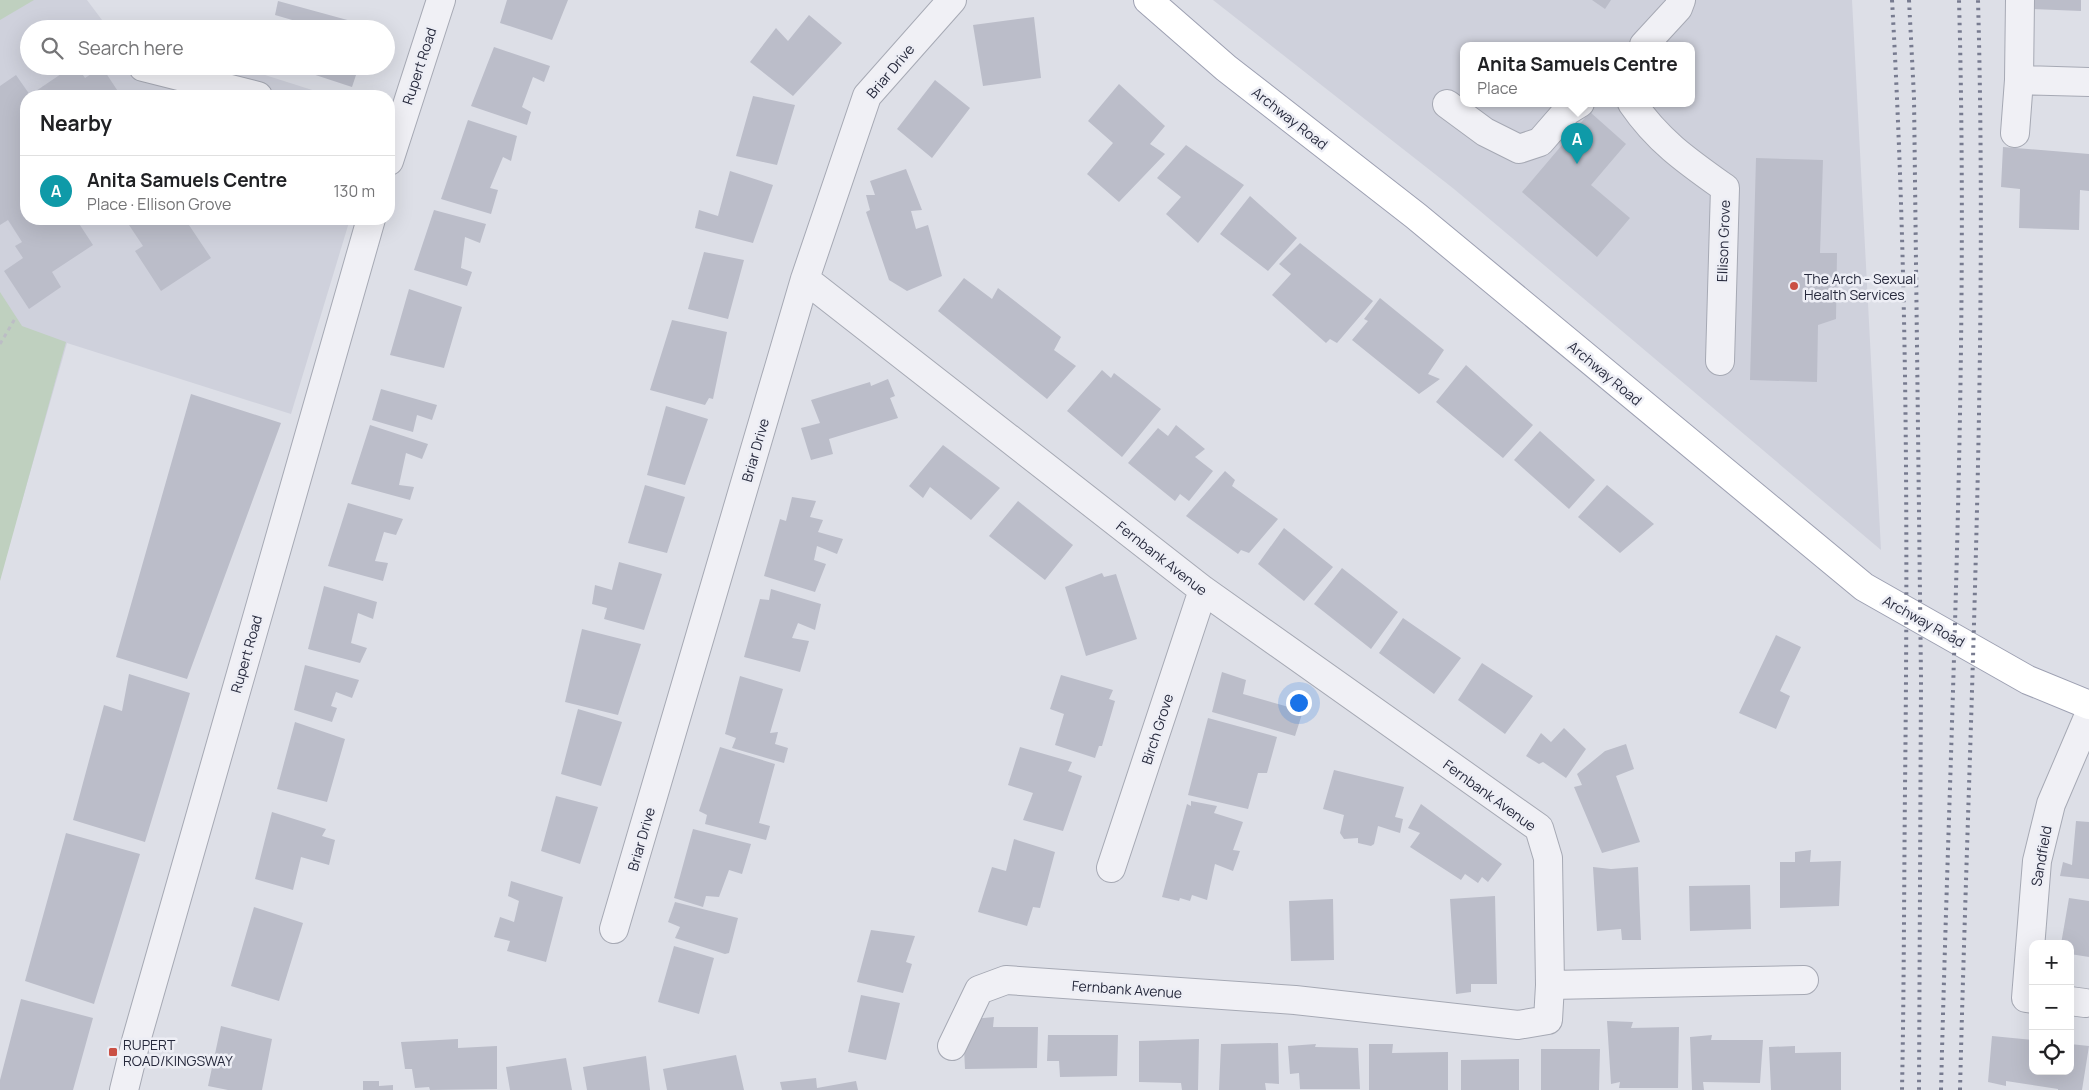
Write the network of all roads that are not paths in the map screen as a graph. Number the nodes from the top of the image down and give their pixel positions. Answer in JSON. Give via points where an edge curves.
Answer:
{"nodes":[{"id":1,"x":441,"y":0,"type":"edge"},
{"id":2,"x":952,"y":0,"type":"edge"},
{"id":3,"x":1148,"y":0,"type":"edge"},
{"id":4,"x":1681,"y":0,"type":"edge"},
{"id":5,"x":2020,"y":0,"type":"edge"},
{"id":6,"x":1647,"y":42,"type":"edge"},
{"id":7,"x":175,"y":75,"type":"edge"},
{"id":8,"x":2019,"y":80,"type":"junction"},
{"id":9,"x":2089,"y":82,"type":"edge"},
{"id":10,"x":234,"y":90,"type":"edge"},
{"id":11,"x":1447,"y":104,"type":"dead end"},
{"id":12,"x":1574,"y":107,"type":"edge"},
{"id":13,"x":1635,"y":107,"type":"edge"},
{"id":14,"x":395,"y":126,"type":"edge"},
{"id":15,"x":2015,"y":133,"type":"dead end"},
{"id":16,"x":369,"y":225,"type":"edge"},
{"id":17,"x":805,"y":279,"type":"junction"},
{"id":18,"x":1720,"y":361,"type":"dead end"},
{"id":19,"x":1203,"y":590,"type":"junction"},
{"id":20,"x":2089,"y":706,"type":"edge"},
{"id":21,"x":2089,"y":715,"type":"edge"},
{"id":22,"x":1111,"y":868,"type":"dead end"},
{"id":23,"x":614,"y":929,"type":"dead end"},
{"id":24,"x":1804,"y":980,"type":"dead end"},
{"id":25,"x":1550,"y":986,"type":"junction"},
{"id":26,"x":2029,"y":998,"type":"edge"},
{"id":27,"x":952,"y":1046,"type":"dead end"},
{"id":28,"x":124,"y":1090,"type":"edge"}],
"edges":[{"from":1,"to":14,"type":"street","name":"Rupert Road"},
{"from":2,"to":17,"type":"street","name":"Briar Drive","via":[[867,96]]},
{"from":3,"to":20,"type":"main road","name":"Archway Road","via":[[1226,68],[1416,216],[1864,587],[2028,680]]},
{"from":4,"to":6,"type":"street","via":[[1678,8]]},
{"from":5,"to":8,"type":"street"},
{"from":7,"to":10,"type":"street"},
{"from":8,"to":9,"type":"street"},
{"from":8,"to":15,"type":"street"},
{"from":11,"to":12,"type":"street","via":[[1485,132],[1519,149],[1540,142]]},
{"from":13,"to":18,"type":"street","name":"Ellison Grove","via":[[1646,124],[1674,151],[1725,188]]},
{"from":16,"to":28,"type":"street","name":"Rupert Road"},
{"from":17,"to":19,"type":"street","name":"Fernbank Avenue"},
{"from":17,"to":23,"type":"street","name":"Briar Drive"},
{"from":19,"to":22,"type":"street","name":"Birch Grove"},
{"from":19,"to":25,"type":"street","name":"Fernbank Avenue","via":[[1539,828],[1548,858]]},
{"from":21,"to":26,"type":"street","name":"Sandfield","via":[[2051,804],[2037,861],[2026,998]]},
{"from":24,"to":25,"type":"street"},
{"from":25,"to":27,"type":"street","name":"Fernbank Avenue","via":[[1548,1020],[1518,1025],[1295,1000],[1006,980],[979,990]]}]}
